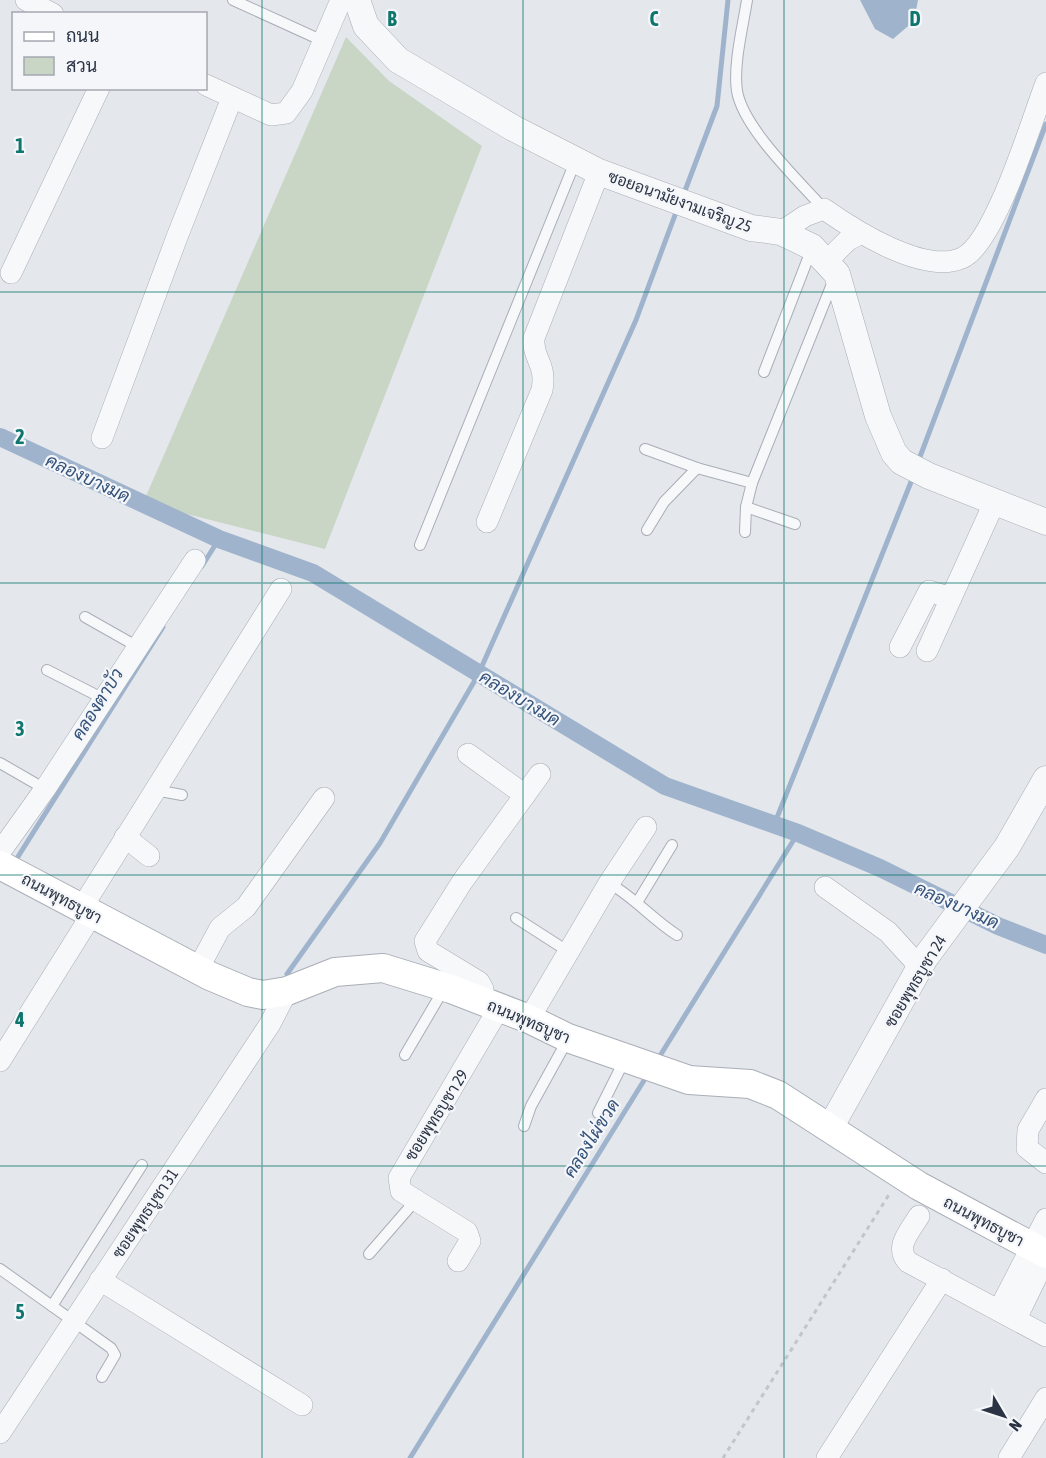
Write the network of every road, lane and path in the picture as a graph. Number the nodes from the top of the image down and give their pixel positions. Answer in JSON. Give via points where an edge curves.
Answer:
{"nodes":[{"id":1,"x":26,"y":0,"type":"edge"},
{"id":2,"x":233,"y":0,"type":"edge"},
{"id":3,"x":341,"y":0,"type":"edge"},
{"id":4,"x":357,"y":0,"type":"edge"},
{"id":5,"x":747,"y":0,"type":"edge"},
{"id":6,"x":49,"y":12,"type":"edge"},
{"id":7,"x":323,"y":41,"type":"junction"},
{"id":8,"x":1046,"y":82,"type":"edge"},
{"id":9,"x":207,"y":86,"type":"edge"},
{"id":10,"x":98,"y":90,"type":"edge"},
{"id":11,"x":232,"y":98,"type":"junction"},
{"id":12,"x":575,"y":162,"type":"junction"},
{"id":13,"x":599,"y":172,"type":"junction"},
{"id":14,"x":824,"y":208,"type":"junction"},
{"id":15,"x":781,"y":232,"type":"junction"},
{"id":16,"x":860,"y":234,"type":"junction"},
{"id":17,"x":825,"y":261,"type":"junction"},
{"id":18,"x":11,"y":273,"type":"dead end"},
{"id":19,"x":764,"y":372,"type":"dead end"},
{"id":20,"x":102,"y":438,"type":"dead end"},
{"id":21,"x":645,"y":449,"type":"dead end"},
{"id":22,"x":697,"y":468,"type":"junction"},
{"id":23,"x":752,"y":483,"type":"junction"},
{"id":24,"x":995,"y":501,"type":"junction"},
{"id":25,"x":746,"y":507,"type":"junction"},
{"id":26,"x":486,"y":522,"type":"dead end"},
{"id":27,"x":1046,"y":522,"type":"edge"},
{"id":28,"x":795,"y":524,"type":"dead end"},
{"id":29,"x":647,"y":530,"type":"dead end"},
{"id":30,"x":745,"y":532,"type":"dead end"},
{"id":31,"x":420,"y":545,"type":"dead end"},
{"id":32,"x":195,"y":560,"type":"dead end"},
{"id":33,"x":281,"y":589,"type":"dead end"},
{"id":34,"x":951,"y":598,"type":"junction"},
{"id":35,"x":85,"y":617,"type":"dead end"},
{"id":36,"x":138,"y":647,"type":"junction"},
{"id":37,"x":900,"y":647,"type":"dead end"},
{"id":38,"x":927,"y":651,"type":"dead end"},
{"id":39,"x":47,"y":670,"type":"dead end"},
{"id":40,"x":104,"y":699,"type":"junction"},
{"id":41,"x":468,"y":754,"type":"dead end"},
{"id":42,"x":0,"y":763,"type":"edge"},
{"id":43,"x":540,"y":774,"type":"dead end"},
{"id":44,"x":45,"y":789,"type":"junction"},
{"id":45,"x":155,"y":790,"type":"junction"},
{"id":46,"x":182,"y":795,"type":"dead end"},
{"id":47,"x":525,"y":795,"type":"junction"},
{"id":48,"x":1043,"y":795,"type":"edge"},
{"id":49,"x":324,"y":798,"type":"dead end"},
{"id":50,"x":646,"y":827,"type":"dead end"},
{"id":51,"x":125,"y":837,"type":"junction"},
{"id":52,"x":672,"y":845,"type":"dead end"},
{"id":53,"x":148,"y":856,"type":"dead end"},
{"id":54,"x":5,"y":864,"type":"edge"},
{"id":55,"x":609,"y":883,"type":"junction"},
{"id":56,"x":825,"y":887,"type":"dead end"},
{"id":57,"x":638,"y":901,"type":"junction"},
{"id":58,"x":86,"y":911,"type":"junction"},
{"id":59,"x":516,"y":918,"type":"dead end"},
{"id":60,"x":677,"y":935,"type":"dead end"},
{"id":61,"x":569,"y":952,"type":"junction"},
{"id":62,"x":923,"y":963,"type":"junction"},
{"id":63,"x":198,"y":969,"type":"junction"},
{"id":64,"x":445,"y":987,"type":"junction"},
{"id":65,"x":287,"y":991,"type":"junction"},
{"id":66,"x":491,"y":1005,"type":"junction"},
{"id":67,"x":529,"y":1019,"type":"junction"},
{"id":68,"x":568,"y":1038,"type":"junction"},
{"id":69,"x":405,"y":1055,"type":"dead end"},
{"id":70,"x":0,"y":1061,"type":"edge"},
{"id":71,"x":635,"y":1062,"type":"junction"},
{"id":72,"x":1046,"y":1099,"type":"edge"},
{"id":73,"x":598,"y":1113,"type":"dead end"},
{"id":74,"x":524,"y":1126,"type":"dead end"},
{"id":75,"x":830,"y":1128,"type":"junction"},
{"id":76,"x":1046,"y":1163,"type":"edge"},
{"id":77,"x":142,"y":1165,"type":"dead end"},
{"id":78,"x":901,"y":1176,"type":"junction"},
{"id":79,"x":415,"y":1201,"type":"junction"},
{"id":80,"x":919,"y":1216,"type":"dead end"},
{"id":81,"x":1046,"y":1219,"type":"edge"},
{"id":82,"x":1041,"y":1252,"type":"edge"},
{"id":83,"x":369,"y":1254,"type":"dead end"},
{"id":84,"x":458,"y":1261,"type":"dead end"},
{"id":85,"x":0,"y":1269,"type":"edge"},
{"id":86,"x":942,"y":1279,"type":"junction"},
{"id":87,"x":100,"y":1280,"type":"junction"},
{"id":88,"x":52,"y":1306,"type":"junction"},
{"id":89,"x":1008,"y":1314,"type":"junction"},
{"id":90,"x":73,"y":1320,"type":"junction"},
{"id":91,"x":1046,"y":1336,"type":"edge"},
{"id":92,"x":102,"y":1377,"type":"dead end"},
{"id":93,"x":1046,"y":1398,"type":"edge"},
{"id":94,"x":302,"y":1405,"type":"dead end"},
{"id":95,"x":0,"y":1432,"type":"edge"},
{"id":96,"x":723,"y":1458,"type":"edge"},
{"id":97,"x":827,"y":1458,"type":"edge"},
{"id":98,"x":1009,"y":1458,"type":"edge"}],
"edges":[{"from":1,"to":6,"type":"street"},
{"from":2,"to":7,"type":"lane"},
{"from":3,"to":7,"type":"street"},
{"from":4,"to":12,"type":"street","name":"ซอยอนามัยงามเจริญ 25","via":[[366,26],[398,60]]},
{"from":5,"to":14,"type":"lane","via":[[736,78],[740,102],[758,132]]},
{"from":7,"to":11,"type":"street","via":[[303,91],[286,113],[271,115]]},
{"from":8,"to":16,"type":"street","via":[[1008,185],[977,247],[962,258],[934,262]]},
{"from":9,"to":11,"type":"street"},
{"from":10,"to":18,"type":"street"},
{"from":11,"to":20,"type":"street"},
{"from":12,"to":13,"type":"street","name":"ซอยอนามัยงามเจริญ 25"},
{"from":12,"to":31,"type":"lane"},
{"from":13,"to":15,"type":"street","name":"ซอยอนามัยงามเจริญ 25","via":[[751,228]]},
{"from":13,"to":26,"type":"street","via":[[534,338],[535,351],[544,369],[542,390]]},
{"from":14,"to":15,"type":"street"},
{"from":14,"to":16,"type":"street"},
{"from":15,"to":17,"type":"street","name":"ซอยอนามัยงามเจริญ 25"},
{"from":16,"to":17,"type":"street"},
{"from":17,"to":19,"type":"lane"},
{"from":17,"to":23,"type":"lane"},
{"from":17,"to":24,"type":"street","via":[[894,453],[902,462],[929,476]]},
{"from":21,"to":22,"type":"lane"},
{"from":22,"to":23,"type":"lane"},
{"from":22,"to":29,"type":"lane","via":[[664,502]]},
{"from":23,"to":25,"type":"lane"},
{"from":24,"to":27,"type":"street"},
{"from":24,"to":34,"type":"street"},
{"from":25,"to":28,"type":"lane"},
{"from":25,"to":30,"type":"lane"},
{"from":32,"to":36,"type":"street"},
{"from":33,"to":45,"type":"street"},
{"from":34,"to":37,"type":"street","via":[[929,591]]},
{"from":34,"to":38,"type":"street"},
{"from":35,"to":36,"type":"lane"},
{"from":36,"to":40,"type":"street"},
{"from":39,"to":40,"type":"lane"},
{"from":40,"to":44,"type":"street"},
{"from":41,"to":47,"type":"street"},
{"from":42,"to":44,"type":"lane"},
{"from":43,"to":47,"type":"street"},
{"from":44,"to":54,"type":"street"},
{"from":45,"to":46,"type":"lane"},
{"from":45,"to":51,"type":"street"},
{"from":47,"to":66,"type":"street","via":[[425,941],[428,951],[479,982]]},
{"from":48,"to":62,"type":"street","name":"ซอยพุทธบูชา 24"},
{"from":49,"to":63,"type":"street","via":[[246,907],[220,928]]},
{"from":50,"to":55,"type":"street"},
{"from":51,"to":53,"type":"street"},
{"from":51,"to":58,"type":"street"},
{"from":52,"to":57,"type":"lane"},
{"from":54,"to":58,"type":"main road","name":"ถนนพุทธบูชา"},
{"from":55,"to":57,"type":"lane"},
{"from":55,"to":61,"type":"street"},
{"from":56,"to":62,"type":"street","via":[[888,932]]},
{"from":57,"to":60,"type":"lane","via":[[650,916]]},
{"from":58,"to":63,"type":"main road","name":"ถนนพุทธบูชา"},
{"from":58,"to":70,"type":"street"},
{"from":59,"to":61,"type":"lane"},
{"from":61,"to":67,"type":"street"},
{"from":62,"to":75,"type":"street","name":"ซอยพุทธบูชา 24"},
{"from":63,"to":65,"type":"main road","name":"ถนนพุทธบูชา","via":[[248,992],[263,995]]},
{"from":64,"to":65,"type":"main road","name":"ถนนพุทธบูชา","via":[[383,968],[363,968],[335,972]]},
{"from":64,"to":66,"type":"main road","name":"ถนนพุทธบูชา"},
{"from":64,"to":69,"type":"lane"},
{"from":65,"to":87,"type":"street","name":"ซอยพุทธบูชา 31","via":[[270,1024]]},
{"from":66,"to":67,"type":"main road","name":"ถนนพุทธบูชา"},
{"from":66,"to":79,"type":"street","name":"ซอยพุทธบูชา 29","via":[[402,1169],[399,1188]]},
{"from":67,"to":68,"type":"main road","name":"ถนนพุทธบูชา"},
{"from":68,"to":71,"type":"main road","name":"ถนนพุทธบูชา"},
{"from":68,"to":74,"type":"lane"},
{"from":71,"to":73,"type":"lane"},
{"from":71,"to":75,"type":"main road","name":"ถนนพุทธบูชา","via":[[689,1080],[764,1088]]},
{"from":72,"to":76,"type":"street","via":[[1026,1138],[1027,1148]]},
{"from":75,"to":78,"type":"main road","name":"ถนนพุทธบูชา"},
{"from":77,"to":88,"type":"lane"},
{"from":78,"to":82,"type":"main road","name":"ถนนพุทธบูชา"},
{"from":78,"to":96,"type":"path"},
{"from":79,"to":83,"type":"lane"},
{"from":79,"to":84,"type":"street","name":"ซอยพุทธบูชา 29","via":[[467,1232],[470,1241]]},
{"from":80,"to":86,"type":"street","via":[[901,1248],[902,1255]]},
{"from":81,"to":82,"type":"street"},
{"from":82,"to":89,"type":"street"},
{"from":85,"to":88,"type":"lane"},
{"from":86,"to":89,"type":"street"},
{"from":86,"to":97,"type":"street"},
{"from":87,"to":90,"type":"street","name":"ซอยพุทธบูชา 31"},
{"from":87,"to":94,"type":"street"},
{"from":88,"to":90,"type":"lane"},
{"from":89,"to":91,"type":"street"},
{"from":90,"to":92,"type":"lane","via":[[115,1355]]},
{"from":90,"to":95,"type":"street","name":"ซอยพุทธบูชา 31"},
{"from":93,"to":98,"type":"street"}]}
